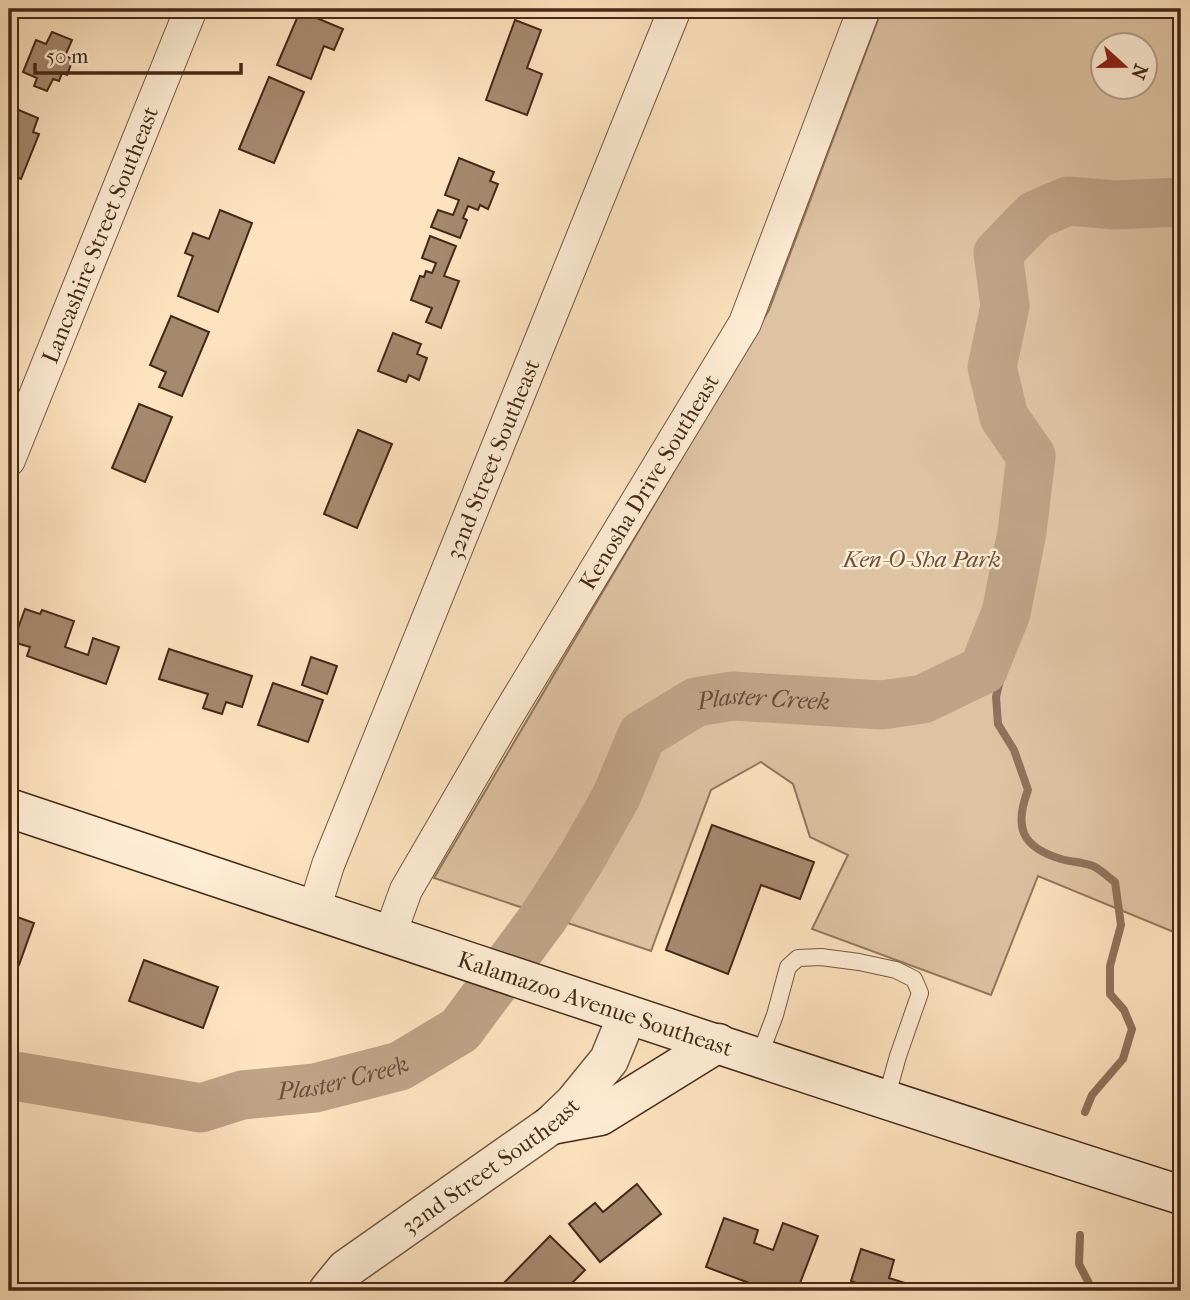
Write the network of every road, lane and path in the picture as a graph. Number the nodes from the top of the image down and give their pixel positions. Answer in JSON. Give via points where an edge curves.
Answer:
{"nodes":[{"id":1,"x":191,"y":9,"type":"edge"},
{"id":2,"x":675,"y":9,"type":"edge"},
{"id":3,"x":864,"y":9,"type":"edge"},
{"id":4,"x":9,"y":460,"type":"edge"},
{"id":5,"x":9,"y":808,"type":"edge"},
{"id":6,"x":314,"y":910,"type":"junction"},
{"id":7,"x":390,"y":934,"type":"junction"},
{"id":8,"x":627,"y":1016,"type":"junction"},
{"id":9,"x":718,"y":1043,"type":"junction"},
{"id":10,"x":759,"y":1057,"type":"junction"},
{"id":11,"x":886,"y":1099,"type":"junction"},
{"id":12,"x":551,"y":1125,"type":"junction"},
{"id":13,"x":1181,"y":1195,"type":"edge"},
{"id":14,"x":328,"y":1291,"type":"edge"}],
"edges":[{"from":1,"to":4,"type":"street","name":"Lancashire Street Southeast"},
{"from":2,"to":6,"type":"street","name":"32nd Street Southeast","via":[[328,865]]},
{"from":3,"to":7,"type":"street","name":"Kenosha Drive Southeast","via":[[745,323],[502,723],[406,890]]},
{"from":5,"to":6,"type":"main road","name":"Kalamazoo Avenue Southeast"},
{"from":6,"to":7,"type":"main road","name":"Kalamazoo Avenue Southeast"},
{"from":7,"to":8,"type":"main road","name":"Kalamazoo Avenue Southeast"},
{"from":8,"to":9,"type":"main road","name":"Kalamazoo Avenue Southeast"},
{"from":8,"to":12,"type":"main road","name":"32nd Street Southeast","via":[[609,1060]]},
{"from":9,"to":10,"type":"main road","name":"Kalamazoo Avenue Southeast"},
{"from":9,"to":12,"type":"main road","via":[[600,1116]]},
{"from":10,"to":11,"type":"main road","name":"Kalamazoo Avenue Southeast"},
{"from":10,"to":11,"type":"lane","via":[[788,967],[799,958],[821,957],[896,970],[914,979],[920,993]]},
{"from":11,"to":13,"type":"main road","name":"Kalamazoo Avenue Southeast"},
{"from":12,"to":14,"type":"main road","name":"32nd Street Southeast","via":[[346,1269]]}]}
